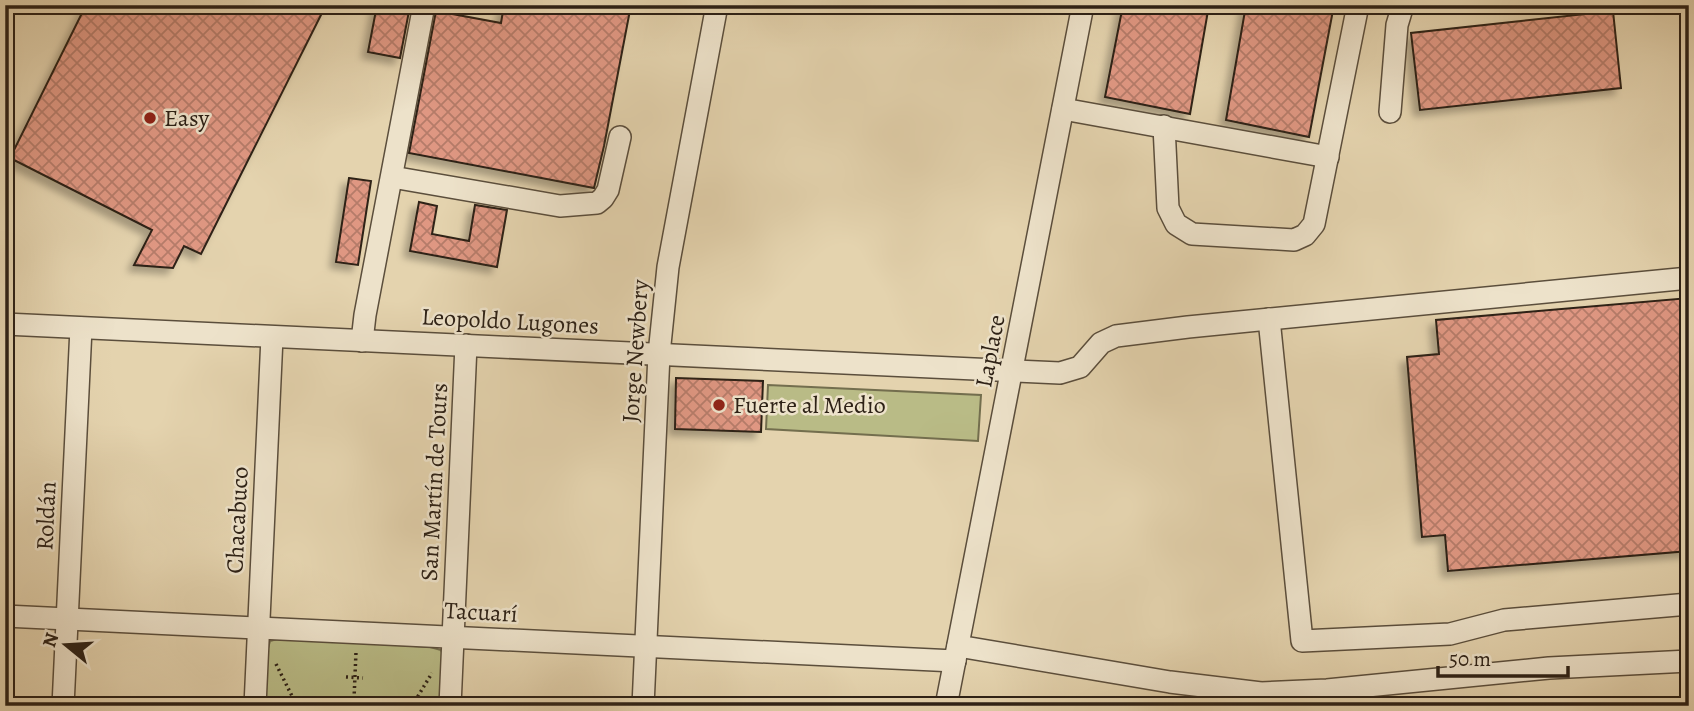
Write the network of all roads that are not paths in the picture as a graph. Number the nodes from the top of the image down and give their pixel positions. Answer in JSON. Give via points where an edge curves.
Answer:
{"nodes":[{"id":1,"x":424,"y":5,"type":"edge"},
{"id":2,"x":717,"y":5,"type":"edge"},
{"id":3,"x":1083,"y":5,"type":"edge"},
{"id":4,"x":1358,"y":5,"type":"edge"},
{"id":5,"x":1403,"y":5,"type":"edge"},
{"id":6,"x":1063,"y":108,"type":"junction"},
{"id":7,"x":1390,"y":113,"type":"dead end"},
{"id":8,"x":1164,"y":126,"type":"junction"},
{"id":9,"x":620,"y":137,"type":"dead end"},
{"id":10,"x":1328,"y":157,"type":"junction"},
{"id":11,"x":392,"y":177,"type":"junction"},
{"id":12,"x":1689,"y":278,"type":"edge"},
{"id":13,"x":1269,"y":319,"type":"junction"},
{"id":14,"x":5,"y":324,"type":"edge"},
{"id":15,"x":81,"y":328,"type":"junction"},
{"id":16,"x":272,"y":337,"type":"junction"},
{"id":17,"x":362,"y":341,"type":"junction"},
{"id":18,"x":466,"y":345,"type":"junction"},
{"id":19,"x":659,"y":354,"type":"junction"},
{"id":20,"x":1013,"y":370,"type":"junction"},
{"id":21,"x":1689,"y":604,"type":"edge"},
{"id":22,"x":5,"y":616,"type":"edge"},
{"id":23,"x":67,"y":619,"type":"junction"},
{"id":24,"x":258,"y":628,"type":"junction"},
{"id":25,"x":453,"y":637,"type":"junction"},
{"id":26,"x":646,"y":646,"type":"junction"},
{"id":27,"x":956,"y":653,"type":"junction"},
{"id":28,"x":1689,"y":661,"type":"edge"},
{"id":29,"x":1208,"y":697,"type":"edge"},
{"id":30,"x":63,"y":706,"type":"edge"},
{"id":31,"x":255,"y":706,"type":"edge"},
{"id":32,"x":450,"y":706,"type":"edge"},
{"id":33,"x":643,"y":706,"type":"edge"},
{"id":34,"x":946,"y":706,"type":"edge"}],
"edges":[{"from":1,"to":11,"type":"street"},
{"from":2,"to":19,"type":"street","name":"Jorge Newbery","via":[[668,267]]},
{"from":3,"to":6,"type":"street","name":"Laplace"},
{"from":4,"to":10,"type":"street"},
{"from":5,"to":7,"type":"street","via":[[1397,25]]},
{"from":6,"to":8,"type":"street"},
{"from":6,"to":20,"type":"street","name":"Laplace"},
{"from":8,"to":10,"type":"street"},
{"from":8,"to":10,"type":"street","via":[[1168,208],[1176,224],[1192,234],[1294,240],[1305,234],[1314,223]]},
{"from":9,"to":11,"type":"street","via":[[608,190],[597,203],[560,206]]},
{"from":11,"to":17,"type":"street"},
{"from":12,"to":13,"type":"street","name":"Leopoldo Lugones"},
{"from":13,"to":20,"type":"street","name":"Leopoldo Lugones","via":[[1116,336],[1101,343],[1080,367],[1060,373]]},
{"from":13,"to":21,"type":"street","via":[[1302,641],[1450,634],[1504,620]]},
{"from":14,"to":15,"type":"street","name":"Leopoldo Lugones"},
{"from":15,"to":16,"type":"street","name":"Leopoldo Lugones"},
{"from":15,"to":23,"type":"street","name":"Roldán"},
{"from":16,"to":17,"type":"street","name":"Leopoldo Lugones"},
{"from":16,"to":24,"type":"street","name":"Chacabuco"},
{"from":17,"to":18,"type":"street","name":"Leopoldo Lugones"},
{"from":18,"to":19,"type":"street","name":"Leopoldo Lugones"},
{"from":18,"to":25,"type":"street","name":"San Martín de Tours"},
{"from":19,"to":20,"type":"street","name":"Leopoldo Lugones"},
{"from":19,"to":26,"type":"street","name":"Jorge Newbery"},
{"from":20,"to":27,"type":"street","name":"Laplace"},
{"from":22,"to":23,"type":"street","name":"Tacuarí"},
{"from":23,"to":24,"type":"street","name":"Tacuarí"},
{"from":23,"to":30,"type":"street","name":"Roldán"},
{"from":24,"to":25,"type":"street","name":"Tacuarí"},
{"from":24,"to":31,"type":"street","name":"Chacabuco"},
{"from":25,"to":26,"type":"street","name":"Tacuarí"},
{"from":25,"to":32,"type":"street","name":"San Martín de Tours"},
{"from":26,"to":27,"type":"street","name":"Tacuarí"},
{"from":26,"to":33,"type":"street","name":"Jorge Newbery"},
{"from":27,"to":29,"type":"street","name":"Tacuarí"},
{"from":27,"to":34,"type":"street","name":"Laplace"},
{"from":28,"to":29,"type":"street","name":"Tacuarí"}]}
